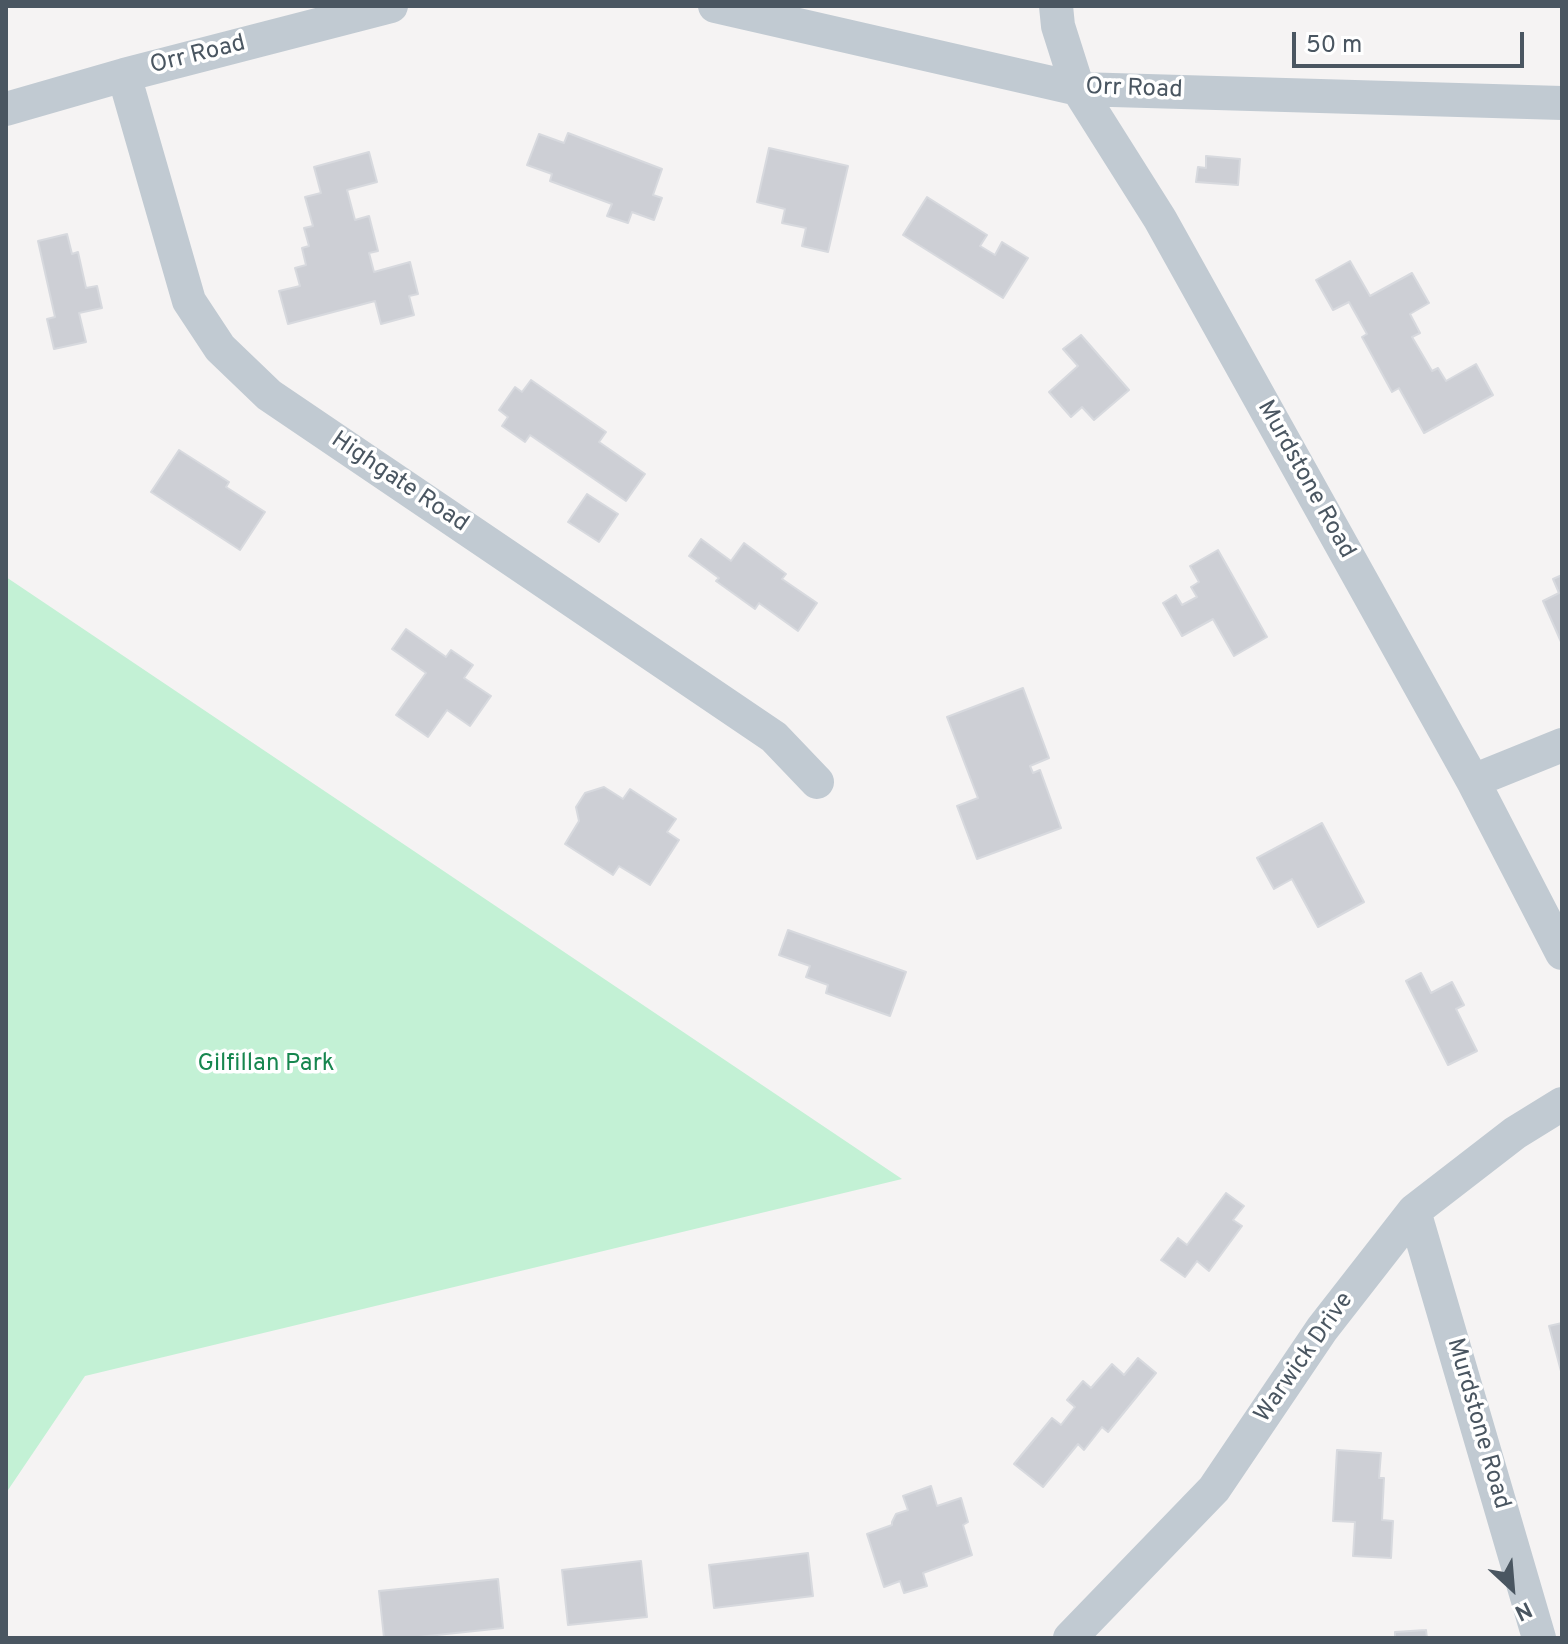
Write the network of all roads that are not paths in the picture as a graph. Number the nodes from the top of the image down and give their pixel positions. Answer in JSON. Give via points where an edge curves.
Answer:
{"nodes":[{"id":1,"x":391,"y":6,"type":"edge"},
{"id":2,"x":715,"y":6,"type":"edge"},
{"id":3,"x":1056,"y":6,"type":"edge"},
{"id":4,"x":124,"y":75,"type":"junction"},
{"id":5,"x":1078,"y":89,"type":"junction"},
{"id":6,"x":1562,"y":103,"type":"edge"},
{"id":7,"x":6,"y":109,"type":"edge"},
{"id":8,"x":1562,"y":745,"type":"edge"},
{"id":9,"x":1473,"y":781,"type":"junction"},
{"id":10,"x":817,"y":782,"type":"dead end"},
{"id":11,"x":1562,"y":953,"type":"edge"},
{"id":12,"x":1562,"y":1104,"type":"edge"},
{"id":13,"x":1414,"y":1211,"type":"junction"},
{"id":14,"x":1070,"y":1638,"type":"edge"},
{"id":15,"x":1539,"y":1638,"type":"edge"}],
"edges":[{"from":1,"to":4,"type":"street","name":"Orr Road"},
{"from":2,"to":5,"type":"street","name":"Orr Road"},
{"from":3,"to":5,"type":"street","name":"Murdstone Road"},
{"from":4,"to":7,"type":"street","name":"Orr Road"},
{"from":4,"to":10,"type":"street","name":"Highgate Road","via":[[189,301],[220,348],[269,395],[774,737]]},
{"from":5,"to":6,"type":"street","name":"Orr Road"},
{"from":5,"to":9,"type":"street","name":"Murdstone Road","via":[[1160,219]]},
{"from":8,"to":9,"type":"street"},
{"from":9,"to":11,"type":"street","name":"Murdstone Road"},
{"from":12,"to":13,"type":"street","name":"Warwick Drive","via":[[1515,1133]]},
{"from":13,"to":14,"type":"street","name":"Warwick Drive","via":[[1322,1329],[1214,1489]]},
{"from":13,"to":15,"type":"street","name":"Murdstone Road"}]}
